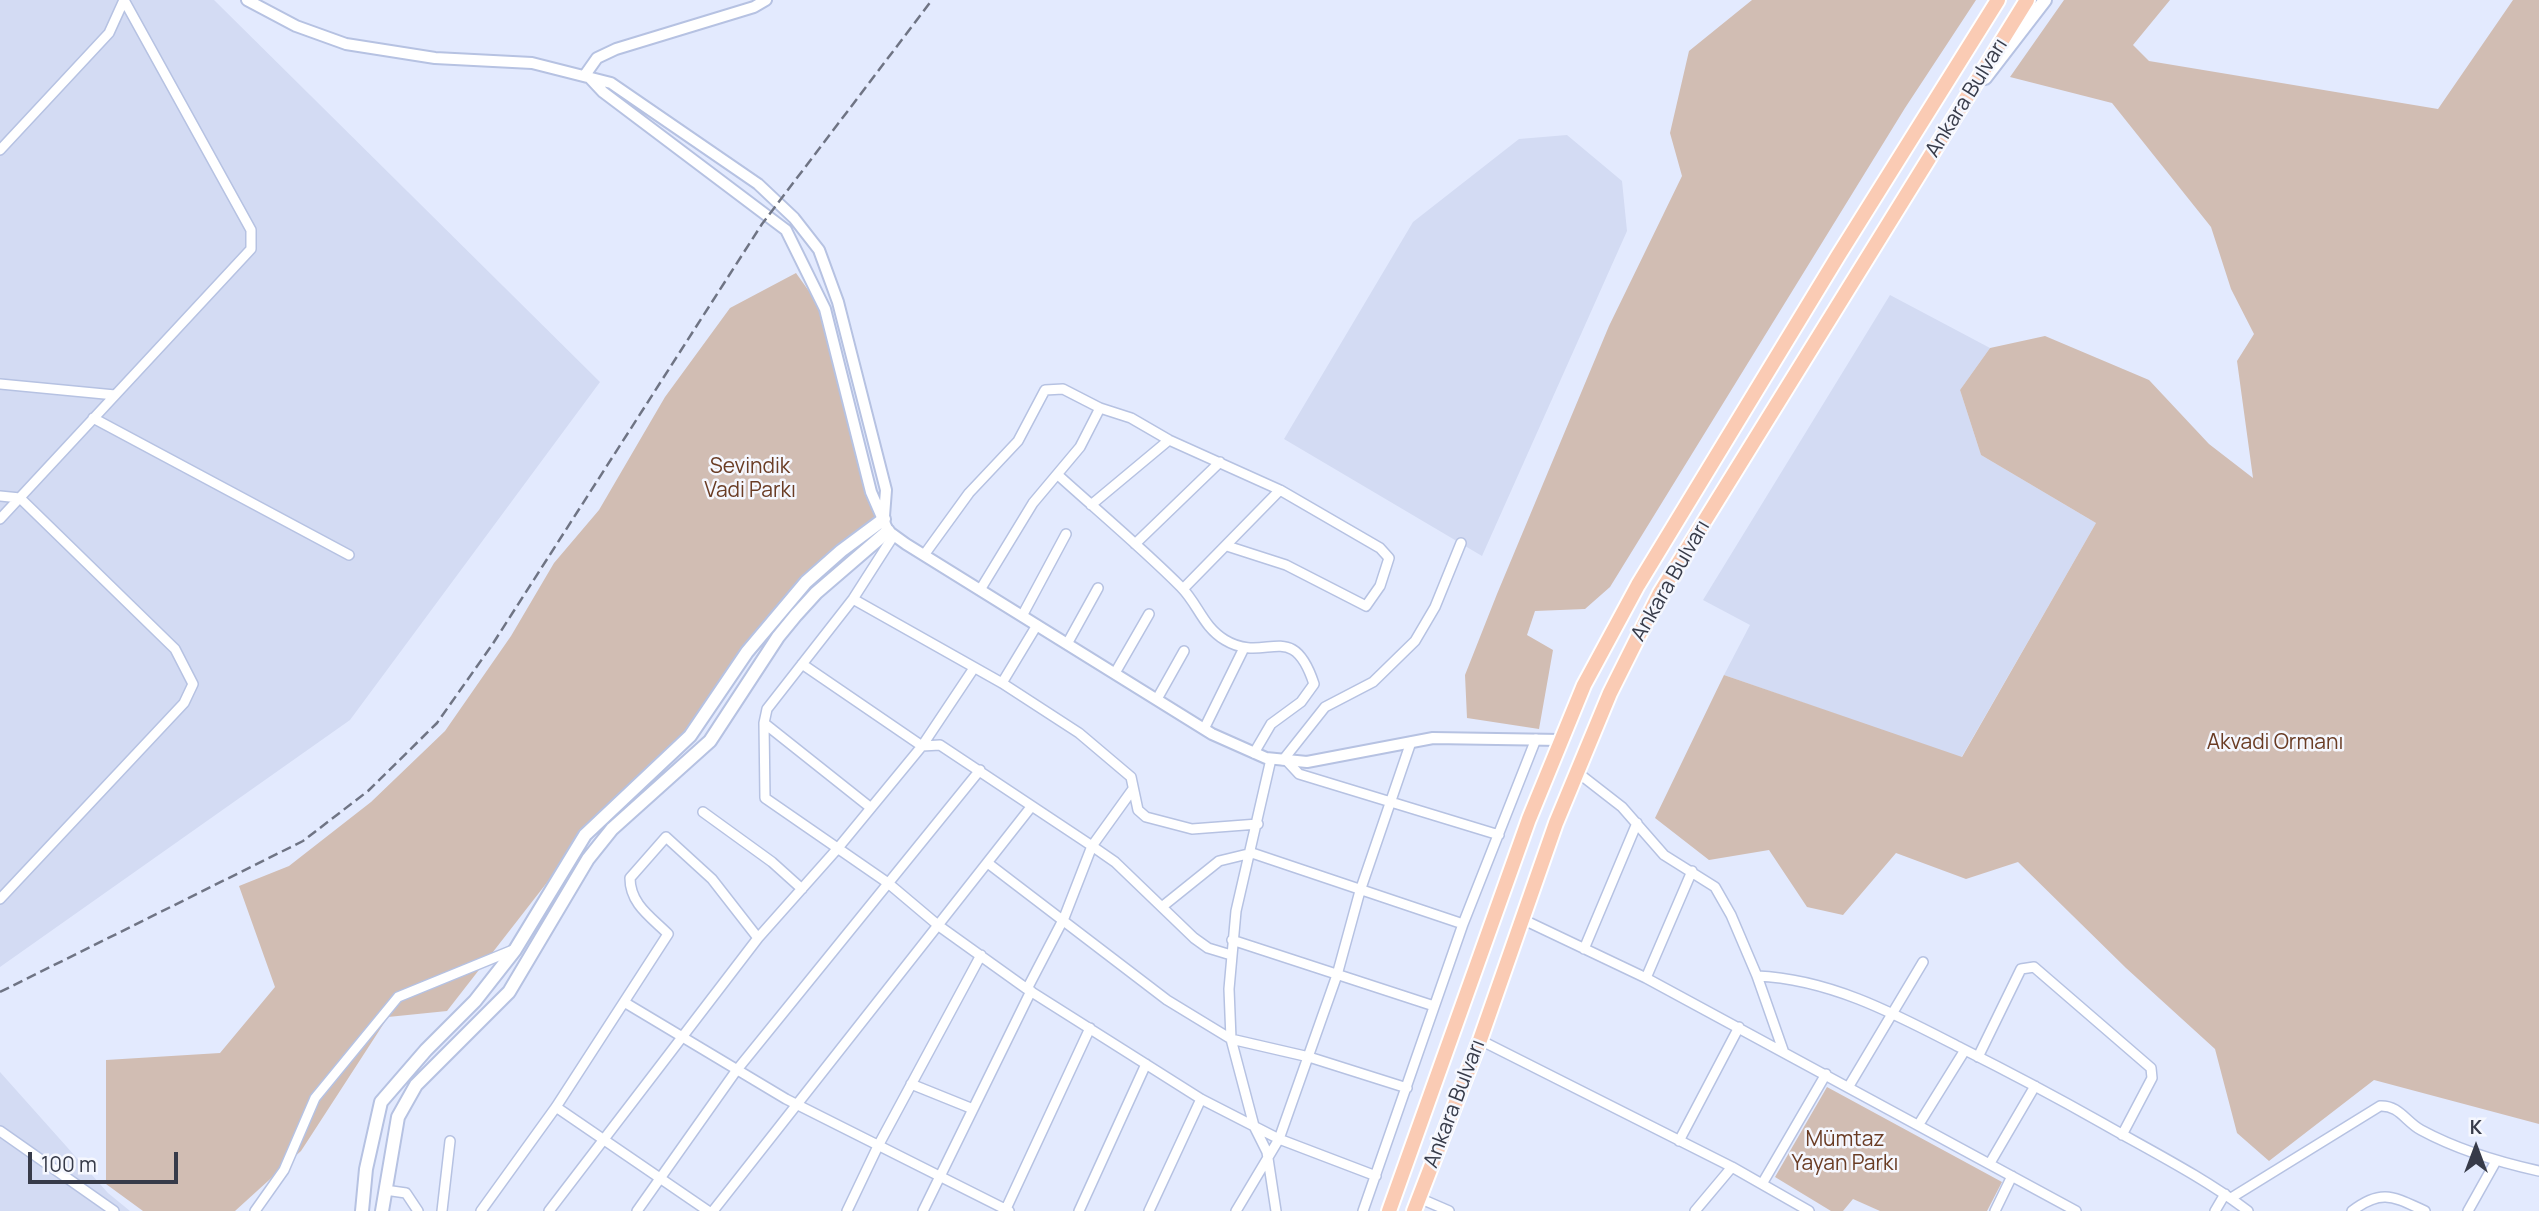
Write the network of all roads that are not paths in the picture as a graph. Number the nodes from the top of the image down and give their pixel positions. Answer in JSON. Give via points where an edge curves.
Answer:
{"nodes":[{"id":1,"x":124,"y":0,"type":"edge"},
{"id":2,"x":247,"y":0,"type":"edge"},
{"id":3,"x":766,"y":0,"type":"edge"},
{"id":4,"x":1998,"y":0,"type":"edge"},
{"id":5,"x":2027,"y":0,"type":"edge"},
{"id":6,"x":2045,"y":0,"type":"edge"},
{"id":7,"x":586,"y":75,"type":"junction"},
{"id":8,"x":1967,"y":100,"type":"junction"},
{"id":9,"x":0,"y":150,"type":"edge"},
{"id":10,"x":0,"y":384,"type":"edge"},
{"id":11,"x":115,"y":395,"type":"junction"},
{"id":12,"x":1100,"y":408,"type":"junction"},
{"id":13,"x":93,"y":418,"type":"junction"},
{"id":14,"x":1169,"y":440,"type":"junction"},
{"id":15,"x":1220,"y":463,"type":"junction"},
{"id":16,"x":1058,"y":475,"type":"junction"},
{"id":17,"x":1280,"y":491,"type":"junction"},
{"id":18,"x":0,"y":496,"type":"edge"},
{"id":19,"x":20,"y":498,"type":"junction"},
{"id":20,"x":1091,"y":505,"type":"junction"},
{"id":21,"x":0,"y":519,"type":"edge"},
{"id":22,"x":888,"y":528,"type":"junction"},
{"id":23,"x":1066,"y":534,"type":"dead end"},
{"id":24,"x":1461,"y":543,"type":"dead end"},
{"id":25,"x":1135,"y":544,"type":"junction"},
{"id":26,"x":1227,"y":546,"type":"junction"},
{"id":27,"x":349,"y":555,"type":"dead end"},
{"id":28,"x":924,"y":555,"type":"junction"},
{"id":29,"x":1098,"y":588,"type":"dead end"},
{"id":30,"x":1183,"y":589,"type":"junction"},
{"id":31,"x":980,"y":590,"type":"junction"},
{"id":32,"x":853,"y":599,"type":"junction"},
{"id":33,"x":1149,"y":614,"type":"dead end"},
{"id":34,"x":1022,"y":616,"type":"junction"},
{"id":35,"x":1037,"y":625,"type":"junction"},
{"id":36,"x":1067,"y":644,"type":"junction"},
{"id":37,"x":1244,"y":648,"type":"junction"},
{"id":38,"x":1184,"y":651,"type":"dead end"},
{"id":39,"x":802,"y":664,"type":"junction"},
{"id":40,"x":974,"y":668,"type":"junction"},
{"id":41,"x":1115,"y":673,"type":"junction"},
{"id":42,"x":1002,"y":683,"type":"junction"},
{"id":43,"x":1157,"y":699,"type":"junction"},
{"id":44,"x":764,"y":723,"type":"junction"},
{"id":45,"x":1204,"y":729,"type":"junction"},
{"id":46,"x":1536,"y":739,"type":"junction"},
{"id":47,"x":1562,"y":740,"type":"junction"},
{"id":48,"x":1411,"y":742,"type":"junction"},
{"id":49,"x":922,"y":746,"type":"junction"},
{"id":50,"x":1254,"y":753,"type":"junction"},
{"id":51,"x":1280,"y":759,"type":"junction"},
{"id":52,"x":980,"y":770,"type":"junction"},
{"id":53,"x":1577,"y":772,"type":"junction"},
{"id":54,"x":1133,"y":789,"type":"junction"},
{"id":55,"x":1393,"y":800,"type":"junction"},
{"id":56,"x":1031,"y":807,"type":"junction"},
{"id":57,"x":871,"y":808,"type":"junction"},
{"id":58,"x":703,"y":812,"type":"dead end"},
{"id":59,"x":1637,"y":822,"type":"junction"},
{"id":60,"x":1258,"y":824,"type":"junction"},
{"id":61,"x":1499,"y":835,"type":"junction"},
{"id":62,"x":1092,"y":846,"type":"junction"},
{"id":63,"x":838,"y":848,"type":"junction"},
{"id":64,"x":1252,"y":853,"type":"junction"},
{"id":65,"x":989,"y":863,"type":"junction"},
{"id":66,"x":1692,"y":871,"type":"junction"},
{"id":67,"x":888,"y":883,"type":"junction"},
{"id":68,"x":802,"y":889,"type":"junction"},
{"id":69,"x":1360,"y":891,"type":"junction"},
{"id":70,"x":0,"y":899,"type":"edge"},
{"id":71,"x":1163,"y":906,"type":"junction"},
{"id":72,"x":1064,"y":918,"type":"junction"},
{"id":73,"x":1524,"y":920,"type":"junction"},
{"id":74,"x":1463,"y":924,"type":"junction"},
{"id":75,"x":939,"y":926,"type":"junction"},
{"id":76,"x":758,"y":938,"type":"junction"},
{"id":77,"x":1232,"y":940,"type":"junction"},
{"id":78,"x":1584,"y":948,"type":"junction"},
{"id":79,"x":515,"y":950,"type":"junction"},
{"id":80,"x":981,"y":955,"type":"junction"},
{"id":81,"x":1231,"y":955,"type":"junction"},
{"id":82,"x":1923,"y":962,"type":"dead end"},
{"id":83,"x":1337,"y":975,"type":"junction"},
{"id":84,"x":1757,"y":976,"type":"junction"},
{"id":85,"x":1646,"y":978,"type":"junction"},
{"id":86,"x":1029,"y":990,"type":"junction"},
{"id":87,"x":624,"y":1002,"type":"junction"},
{"id":88,"x":1434,"y":1006,"type":"junction"},
{"id":89,"x":1891,"y":1011,"type":"junction"},
{"id":90,"x":1739,"y":1027,"type":"junction"},
{"id":91,"x":1090,"y":1028,"type":"junction"},
{"id":92,"x":681,"y":1037,"type":"junction"},
{"id":93,"x":1231,"y":1039,"type":"junction"},
{"id":94,"x":1480,"y":1040,"type":"junction"},
{"id":95,"x":1783,"y":1050,"type":"junction"},
{"id":96,"x":1965,"y":1050,"type":"junction"},
{"id":97,"x":1309,"y":1056,"type":"junction"},
{"id":98,"x":1978,"y":1056,"type":"junction"},
{"id":99,"x":1146,"y":1064,"type":"junction"},
{"id":100,"x":736,"y":1071,"type":"junction"},
{"id":101,"x":1826,"y":1074,"type":"junction"},
{"id":102,"x":911,"y":1084,"type":"junction"},
{"id":103,"x":1849,"y":1086,"type":"junction"},
{"id":104,"x":2035,"y":1086,"type":"junction"},
{"id":105,"x":1407,"y":1088,"type":"junction"},
{"id":106,"x":1201,"y":1100,"type":"junction"},
{"id":107,"x":794,"y":1104,"type":"junction"},
{"id":108,"x":556,"y":1107,"type":"junction"},
{"id":109,"x":973,"y":1109,"type":"junction"},
{"id":110,"x":1919,"y":1124,"type":"junction"},
{"id":111,"x":1254,"y":1126,"type":"junction"},
{"id":112,"x":0,"y":1131,"type":"edge"},
{"id":113,"x":2122,"y":1135,"type":"junction"},
{"id":114,"x":605,"y":1138,"type":"junction"},
{"id":115,"x":1279,"y":1139,"type":"junction"},
{"id":116,"x":450,"y":1141,"type":"dead end"},
{"id":117,"x":1679,"y":1141,"type":"junction"},
{"id":118,"x":878,"y":1146,"type":"junction"},
{"id":119,"x":1268,"y":1157,"type":"junction"},
{"id":120,"x":2496,"y":1161,"type":"junction"},
{"id":121,"x":1990,"y":1163,"type":"junction"},
{"id":122,"x":1732,"y":1167,"type":"junction"},
{"id":123,"x":2539,"y":1171,"type":"edge"},
{"id":124,"x":939,"y":1176,"type":"junction"},
{"id":125,"x":1376,"y":1176,"type":"junction"},
{"id":126,"x":2012,"y":1176,"type":"junction"},
{"id":127,"x":659,"y":1177,"type":"junction"},
{"id":128,"x":1762,"y":1184,"type":"junction"},
{"id":129,"x":385,"y":1190,"type":"junction"},
{"id":130,"x":2228,"y":1196,"type":"junction"},
{"id":131,"x":1416,"y":1204,"type":"edge"},
{"id":132,"x":1006,"y":1210,"type":"edge"},
{"id":133,"x":114,"y":1211,"type":"edge"},
{"id":134,"x":255,"y":1211,"type":"edge"},
{"id":135,"x":362,"y":1211,"type":"edge"},
{"id":136,"x":382,"y":1211,"type":"edge"},
{"id":137,"x":418,"y":1211,"type":"edge"},
{"id":138,"x":442,"y":1211,"type":"edge"},
{"id":139,"x":481,"y":1211,"type":"edge"},
{"id":140,"x":549,"y":1211,"type":"edge"},
{"id":141,"x":637,"y":1211,"type":"edge"},
{"id":142,"x":710,"y":1211,"type":"edge"},
{"id":143,"x":847,"y":1211,"type":"edge"},
{"id":144,"x":923,"y":1211,"type":"edge"},
{"id":145,"x":1079,"y":1211,"type":"edge"},
{"id":146,"x":1149,"y":1211,"type":"edge"},
{"id":147,"x":1236,"y":1211,"type":"edge"},
{"id":148,"x":1276,"y":1211,"type":"edge"},
{"id":149,"x":1363,"y":1211,"type":"edge"},
{"id":150,"x":1389,"y":1211,"type":"edge"},
{"id":151,"x":1449,"y":1211,"type":"edge"},
{"id":152,"x":1695,"y":1211,"type":"edge"},
{"id":153,"x":1809,"y":1211,"type":"edge"},
{"id":154,"x":1995,"y":1211,"type":"edge"},
{"id":155,"x":2076,"y":1211,"type":"edge"},
{"id":156,"x":2215,"y":1211,"type":"edge"},
{"id":157,"x":2248,"y":1211,"type":"edge"},
{"id":158,"x":2352,"y":1211,"type":"edge"},
{"id":159,"x":2425,"y":1211,"type":"edge"},
{"id":160,"x":2468,"y":1211,"type":"edge"}],
"edges":[{"from":1,"to":9,"type":"street","via":[[109,33]]},
{"from":1,"to":11,"type":"street","via":[[251,230],[251,249]]},
{"from":2,"to":7,"type":"street","via":[[296,26],[346,44],[435,58],[532,63]]},
{"from":3,"to":7,"type":"street","via":[[754,8],[616,49],[597,58]]},
{"from":4,"to":47,"type":"main road","name":"Ankara Bulvarı","via":[[1638,585],[1584,685]]},
{"from":5,"to":8,"type":"main road","name":"Ankara Bulvarı"},
{"from":6,"to":8,"type":"main road"},
{"from":7,"to":22,"type":"street","via":[[786,230],[825,309],[871,492]]},
{"from":7,"to":22,"type":"street","via":[[611,83],[758,184],[819,250],[838,302],[886,490]]},
{"from":8,"to":53,"type":"main road","name":"Ankara Bulvarı","via":[[1660,593]]},
{"from":10,"to":11,"type":"street"},
{"from":11,"to":13,"type":"street"},
{"from":12,"to":14,"type":"street","via":[[1131,418]]},
{"from":12,"to":16,"type":"street","via":[[1080,447]]},
{"from":12,"to":28,"type":"street","via":[[1063,389],[1045,390],[1018,441],[969,493]]},
{"from":13,"to":19,"type":"street"},
{"from":13,"to":27,"type":"street"},
{"from":14,"to":15,"type":"street"},
{"from":14,"to":20,"type":"street"},
{"from":15,"to":17,"type":"street"},
{"from":15,"to":25,"type":"street"},
{"from":16,"to":20,"type":"street"},
{"from":16,"to":31,"type":"street","via":[[1032,503]]},
{"from":17,"to":26,"type":"street"},
{"from":17,"to":26,"type":"street","via":[[1349,529],[1389,558],[1380,586],[1366,606],[1286,565]]},
{"from":18,"to":19,"type":"street"},
{"from":19,"to":21,"type":"street"},
{"from":19,"to":70,"type":"street","via":[[175,649],[193,684],[184,703]]},
{"from":20,"to":25,"type":"street"},
{"from":22,"to":28,"type":"street"},
{"from":22,"to":32,"type":"street"},
{"from":22,"to":79,"type":"main road","via":[[841,551],[806,582],[747,652],[690,736],[584,835]]},
{"from":22,"to":129,"type":"main road","via":[[816,593],[778,637],[710,741],[621,820],[588,859],[509,992],[448,1050],[410,1095],[396,1126]]},
{"from":23,"to":34,"type":"street"},
{"from":24,"to":51,"type":"street","via":[[1436,607],[1415,641],[1373,682],[1325,707]]},
{"from":25,"to":30,"type":"street"},
{"from":26,"to":30,"type":"street"},
{"from":28,"to":31,"type":"street"},
{"from":29,"to":36,"type":"street"},
{"from":30,"to":37,"type":"street","via":[[1208,627]]},
{"from":31,"to":34,"type":"street"},
{"from":32,"to":39,"type":"street"},
{"from":32,"to":40,"type":"street"},
{"from":33,"to":41,"type":"street"},
{"from":34,"to":35,"type":"street"},
{"from":35,"to":36,"type":"street"},
{"from":35,"to":42,"type":"street"},
{"from":36,"to":41,"type":"street"},
{"from":37,"to":45,"type":"street"},
{"from":37,"to":50,"type":"street","via":[[1286,645],[1296,649],[1314,684],[1310,693],[1271,724]]},
{"from":38,"to":43,"type":"street"},
{"from":39,"to":44,"type":"street","via":[[767,709]]},
{"from":39,"to":49,"type":"street"},
{"from":40,"to":42,"type":"street"},
{"from":40,"to":49,"type":"street"},
{"from":41,"to":43,"type":"street"},
{"from":42,"to":54,"type":"street","via":[[1118,764],[1131,778]]},
{"from":43,"to":45,"type":"street"},
{"from":44,"to":57,"type":"street"},
{"from":44,"to":63,"type":"street","via":[[765,798]]},
{"from":45,"to":50,"type":"street"},
{"from":46,"to":47,"type":"street"},
{"from":46,"to":48,"type":"street","via":[[1473,736]]},
{"from":46,"to":61,"type":"street"},
{"from":47,"to":150,"type":"main road","name":"Ankara Bulvarı","via":[[1529,819]]},
{"from":48,"to":51,"type":"street","via":[[1307,762]]},
{"from":48,"to":55,"type":"street"},
{"from":49,"to":52,"type":"street","via":[[940,745]]},
{"from":49,"to":57,"type":"street"},
{"from":50,"to":51,"type":"street"},
{"from":51,"to":55,"type":"street","via":[[1299,774]]},
{"from":51,"to":60,"type":"street"},
{"from":52,"to":56,"type":"street"},
{"from":52,"to":67,"type":"street"},
{"from":53,"to":59,"type":"street"},
{"from":53,"to":73,"type":"main road","name":"Ankara Bulvarı"},
{"from":54,"to":60,"type":"street","via":[[1138,810],[1165,824],[1220,829]]},
{"from":54,"to":62,"type":"street"},
{"from":55,"to":61,"type":"street"},
{"from":55,"to":69,"type":"street"},
{"from":56,"to":62,"type":"street"},
{"from":56,"to":65,"type":"street"},
{"from":57,"to":63,"type":"street"},
{"from":58,"to":68,"type":"street"},
{"from":59,"to":66,"type":"street","via":[[1664,855]]},
{"from":59,"to":78,"type":"street"},
{"from":60,"to":64,"type":"street"},
{"from":61,"to":74,"type":"street"},
{"from":62,"to":71,"type":"street"},
{"from":62,"to":72,"type":"street"},
{"from":63,"to":67,"type":"street"},
{"from":63,"to":68,"type":"street"},
{"from":64,"to":69,"type":"street"},
{"from":64,"to":71,"type":"street","via":[[1219,861]]},
{"from":64,"to":77,"type":"street"},
{"from":65,"to":72,"type":"street"},
{"from":65,"to":75,"type":"street"},
{"from":66,"to":84,"type":"street","via":[[1715,887]]},
{"from":66,"to":85,"type":"street"},
{"from":67,"to":75,"type":"street"},
{"from":67,"to":100,"type":"street"},
{"from":68,"to":76,"type":"street"},
{"from":69,"to":74,"type":"street"},
{"from":69,"to":83,"type":"street"},
{"from":71,"to":81,"type":"street","via":[[1201,943]]},
{"from":72,"to":86,"type":"street"},
{"from":72,"to":93,"type":"street","via":[[1167,1000]]},
{"from":73,"to":78,"type":"street"},
{"from":73,"to":94,"type":"main road","name":"Ankara Bulvarı"},
{"from":74,"to":88,"type":"street"},
{"from":75,"to":80,"type":"street"},
{"from":75,"to":107,"type":"street"},
{"from":76,"to":87,"type":"street","via":[[712,879],[666,837],[630,878],[630,890],[634,900],[668,934]]},
{"from":76,"to":92,"type":"street"},
{"from":77,"to":81,"type":"street"},
{"from":77,"to":83,"type":"street"},
{"from":78,"to":85,"type":"street"},
{"from":79,"to":134,"type":"street","via":[[398,997],[315,1098],[284,1170]]},
{"from":79,"to":135,"type":"main road","via":[[475,1001],[381,1102]]},
{"from":80,"to":86,"type":"street"},
{"from":80,"to":102,"type":"street"},
{"from":81,"to":93,"type":"street"},
{"from":82,"to":89,"type":"street"},
{"from":83,"to":88,"type":"street"},
{"from":83,"to":97,"type":"street"},
{"from":84,"to":89,"type":"street","via":[[1816,985]]},
{"from":84,"to":95,"type":"street"},
{"from":85,"to":90,"type":"street"},
{"from":86,"to":91,"type":"street"},
{"from":86,"to":109,"type":"street"},
{"from":87,"to":92,"type":"street"},
{"from":87,"to":108,"type":"street"},
{"from":88,"to":105,"type":"street"},
{"from":89,"to":96,"type":"street"},
{"from":89,"to":103,"type":"street"},
{"from":90,"to":95,"type":"street"},
{"from":90,"to":117,"type":"street"},
{"from":91,"to":99,"type":"street"},
{"from":91,"to":132,"type":"street"},
{"from":92,"to":100,"type":"street"},
{"from":92,"to":114,"type":"street"},
{"from":93,"to":97,"type":"street"},
{"from":93,"to":111,"type":"street"},
{"from":94,"to":117,"type":"street"},
{"from":94,"to":131,"type":"main road","name":"Ankara Bulvarı"},
{"from":95,"to":101,"type":"street"},
{"from":96,"to":98,"type":"street"},
{"from":96,"to":110,"type":"street"},
{"from":97,"to":105,"type":"street"},
{"from":97,"to":115,"type":"street"},
{"from":98,"to":104,"type":"street"},
{"from":98,"to":113,"type":"street","via":[[2021,969],[2034,967],[2151,1068],[2152,1078]]},
{"from":99,"to":106,"type":"street"},
{"from":99,"to":145,"type":"street"},
{"from":100,"to":107,"type":"street"},
{"from":100,"to":127,"type":"street"},
{"from":101,"to":103,"type":"street"},
{"from":101,"to":128,"type":"street"},
{"from":102,"to":109,"type":"street"},
{"from":102,"to":118,"type":"street"},
{"from":103,"to":110,"type":"street"},
{"from":104,"to":113,"type":"street"},
{"from":104,"to":121,"type":"street"},
{"from":105,"to":125,"type":"street"},
{"from":106,"to":111,"type":"street"},
{"from":106,"to":146,"type":"street"},
{"from":107,"to":118,"type":"street"},
{"from":107,"to":142,"type":"street"},
{"from":108,"to":114,"type":"street"},
{"from":108,"to":139,"type":"street"},
{"from":109,"to":124,"type":"street"},
{"from":110,"to":121,"type":"street"},
{"from":111,"to":115,"type":"street"},
{"from":111,"to":119,"type":"street"},
{"from":112,"to":133,"type":"street"},
{"from":113,"to":130,"type":"street"},
{"from":114,"to":127,"type":"street"},
{"from":114,"to":140,"type":"street"},
{"from":115,"to":119,"type":"street"},
{"from":115,"to":125,"type":"street"},
{"from":116,"to":138,"type":"street"},
{"from":117,"to":122,"type":"street"},
{"from":118,"to":124,"type":"street"},
{"from":118,"to":143,"type":"street"},
{"from":119,"to":147,"type":"street"},
{"from":119,"to":148,"type":"street"},
{"from":120,"to":123,"type":"street"},
{"from":120,"to":130,"type":"street","via":[[2417,1129],[2398,1110],[2380,1106]]},
{"from":120,"to":160,"type":"street"},
{"from":121,"to":126,"type":"street"},
{"from":122,"to":128,"type":"street"},
{"from":122,"to":152,"type":"street"},
{"from":124,"to":132,"type":"street"},
{"from":124,"to":144,"type":"street"},
{"from":125,"to":149,"type":"street"},
{"from":126,"to":154,"type":"street"},
{"from":126,"to":155,"type":"street"},
{"from":127,"to":141,"type":"street"},
{"from":127,"to":142,"type":"street"},
{"from":128,"to":153,"type":"street"},
{"from":129,"to":136,"type":"main road"},
{"from":129,"to":137,"type":"street","via":[[407,1193]]},
{"from":130,"to":156,"type":"street"},
{"from":130,"to":157,"type":"street"},
{"from":131,"to":151,"type":"street"},
{"from":158,"to":159,"type":"street","via":[[2378,1196],[2398,1198]]}]}
